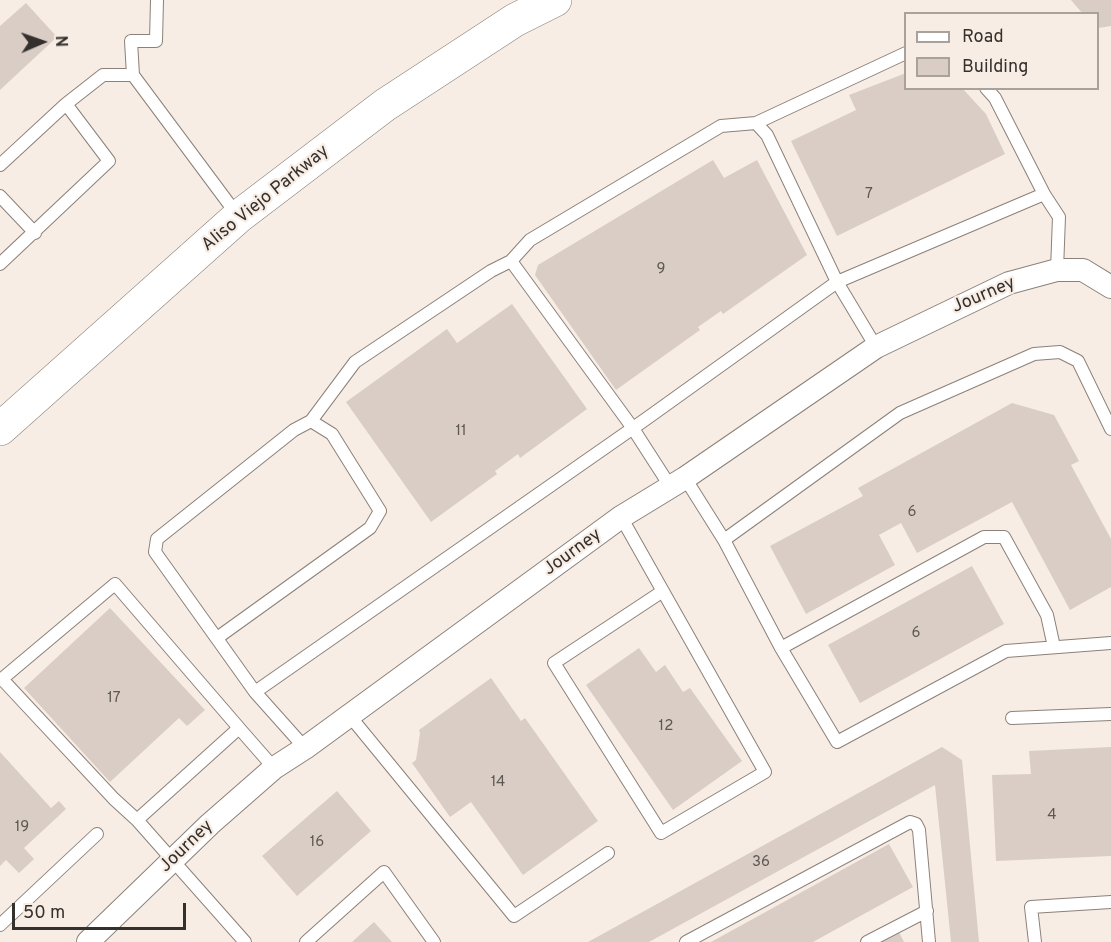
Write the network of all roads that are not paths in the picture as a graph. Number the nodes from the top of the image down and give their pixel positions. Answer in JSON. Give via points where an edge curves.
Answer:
{"nodes":[{"id":1,"x":157,"y":0,"type":"edge"},
{"id":2,"x":555,"y":0,"type":"edge"},
{"id":3,"x":904,"y":54,"type":"edge"},
{"id":4,"x":132,"y":75,"type":"junction"},
{"id":5,"x":988,"y":90,"type":"edge"},
{"id":6,"x":66,"y":104,"type":"junction"},
{"id":7,"x":756,"y":123,"type":"junction"},
{"id":8,"x":0,"y":165,"type":"edge"},
{"id":9,"x":1044,"y":194,"type":"junction"},
{"id":10,"x":0,"y":196,"type":"edge"},
{"id":11,"x":238,"y":217,"type":"junction"},
{"id":12,"x":35,"y":233,"type":"junction"},
{"id":13,"x":511,"y":261,"type":"junction"},
{"id":14,"x":0,"y":264,"type":"edge"},
{"id":15,"x":1057,"y":270,"type":"junction"},
{"id":16,"x":837,"y":282,"type":"junction"},
{"id":17,"x":1111,"y":287,"type":"edge"},
{"id":18,"x":876,"y":347,"type":"junction"},
{"id":19,"x":311,"y":420,"type":"junction"},
{"id":20,"x":632,"y":427,"type":"junction"},
{"id":21,"x":0,"y":429,"type":"edge"},
{"id":22,"x":1111,"y":429,"type":"edge"},
{"id":23,"x":678,"y":482,"type":"junction"},
{"id":24,"x":621,"y":517,"type":"junction"},
{"id":25,"x":724,"y":540,"type":"junction"},
{"id":26,"x":663,"y":591,"type":"junction"},
{"id":27,"x":217,"y":638,"type":"junction"},
{"id":28,"x":1111,"y":643,"type":"edge"},
{"id":29,"x":1054,"y":647,"type":"junction"},
{"id":30,"x":781,"y":648,"type":"junction"},
{"id":31,"x":255,"y":692,"type":"junction"},
{"id":32,"x":1111,"y":714,"type":"edge"},
{"id":33,"x":350,"y":715,"type":"junction"},
{"id":34,"x":1012,"y":718,"type":"dead end"},
{"id":35,"x":240,"y":728,"type":"junction"},
{"id":36,"x":305,"y":748,"type":"junction"},
{"id":37,"x":274,"y":768,"type":"junction"},
{"id":38,"x":136,"y":820,"type":"junction"},
{"id":39,"x":97,"y":834,"type":"dead end"},
{"id":40,"x":608,"y":853,"type":"dead end"},
{"id":41,"x":172,"y":861,"type":"junction"},
{"id":42,"x":1111,"y":902,"type":"edge"},
{"id":43,"x":927,"y":911,"type":"junction"},
{"id":44,"x":0,"y":926,"type":"edge"},
{"id":45,"x":88,"y":942,"type":"edge"},
{"id":46,"x":245,"y":942,"type":"edge"},
{"id":47,"x":306,"y":942,"type":"edge"},
{"id":48,"x":434,"y":942,"type":"edge"},
{"id":49,"x":686,"y":942,"type":"edge"},
{"id":50,"x":867,"y":942,"type":"edge"},
{"id":51,"x":929,"y":942,"type":"edge"},
{"id":52,"x":1035,"y":942,"type":"edge"}],
"edges":[{"from":1,"to":4,"type":"lane","via":[[156,41],[131,41]]},
{"from":2,"to":11,"type":"main road","name":"Aliso Viejo Parkway","via":[[513,15],[385,105]]},
{"from":3,"to":7,"type":"lane"},
{"from":4,"to":6,"type":"lane","via":[[103,75]]},
{"from":4,"to":11,"type":"lane"},
{"from":5,"to":9,"type":"lane"},
{"from":6,"to":8,"type":"lane"},
{"from":6,"to":12,"type":"lane","via":[[109,161]]},
{"from":7,"to":13,"type":"lane","via":[[721,126],[530,240]]},
{"from":7,"to":16,"type":"lane","via":[[767,135]]},
{"from":9,"to":15,"type":"lane","via":[[1059,217]]},
{"from":9,"to":16,"type":"lane"},
{"from":10,"to":12,"type":"lane"},
{"from":11,"to":21,"type":"main road","name":"Aliso Viejo Parkway"},
{"from":12,"to":14,"type":"lane"},
{"from":13,"to":19,"type":"lane","via":[[355,362]]},
{"from":13,"to":20,"type":"lane"},
{"from":15,"to":17,"type":"street","name":"Journey","via":[[1083,270]]},
{"from":15,"to":18,"type":"street","name":"Journey","via":[[1008,283]]},
{"from":16,"to":18,"type":"lane"},
{"from":16,"to":20,"type":"lane"},
{"from":18,"to":23,"type":"street","name":"Journey"},
{"from":19,"to":27,"type":"lane","via":[[157,539],[155,552]]},
{"from":19,"to":27,"type":"lane","via":[[332,434],[380,511],[370,528]]},
{"from":20,"to":23,"type":"lane"},
{"from":20,"to":31,"type":"lane"},
{"from":22,"to":25,"type":"lane","via":[[1078,361],[1060,352],[1034,354],[900,413]]},
{"from":23,"to":24,"type":"street","name":"Journey"},
{"from":23,"to":25,"type":"lane"},
{"from":24,"to":26,"type":"lane"},
{"from":24,"to":33,"type":"street","name":"Journey"},
{"from":25,"to":30,"type":"lane"},
{"from":26,"to":26,"type":"lane","via":[[765,772],[661,833],[554,663]]},
{"from":27,"to":31,"type":"lane"},
{"from":28,"to":29,"type":"lane"},
{"from":29,"to":30,"type":"lane","via":[[1006,651],[837,742]]},
{"from":29,"to":30,"type":"lane","via":[[1047,615],[1004,537],[984,537]]},
{"from":31,"to":36,"type":"lane"},
{"from":32,"to":34,"type":"lane"},
{"from":33,"to":36,"type":"street","name":"Journey"},
{"from":33,"to":40,"type":"lane","via":[[514,916]]},
{"from":35,"to":37,"type":"lane"},
{"from":35,"to":38,"type":"lane"},
{"from":35,"to":38,"type":"lane","via":[[115,584],[2,679]]},
{"from":36,"to":37,"type":"street","name":"Journey"},
{"from":37,"to":41,"type":"street","name":"Journey"},
{"from":38,"to":41,"type":"lane"},
{"from":39,"to":44,"type":"lane"},
{"from":41,"to":45,"type":"street","name":"Journey"},
{"from":41,"to":46,"type":"lane"},
{"from":42,"to":52,"type":"lane","via":[[1031,907]]},
{"from":43,"to":49,"type":"lane","via":[[920,830],[910,822]]},
{"from":43,"to":50,"type":"lane"},
{"from":43,"to":51,"type":"lane"},
{"from":47,"to":48,"type":"lane","via":[[384,872]]}]}
